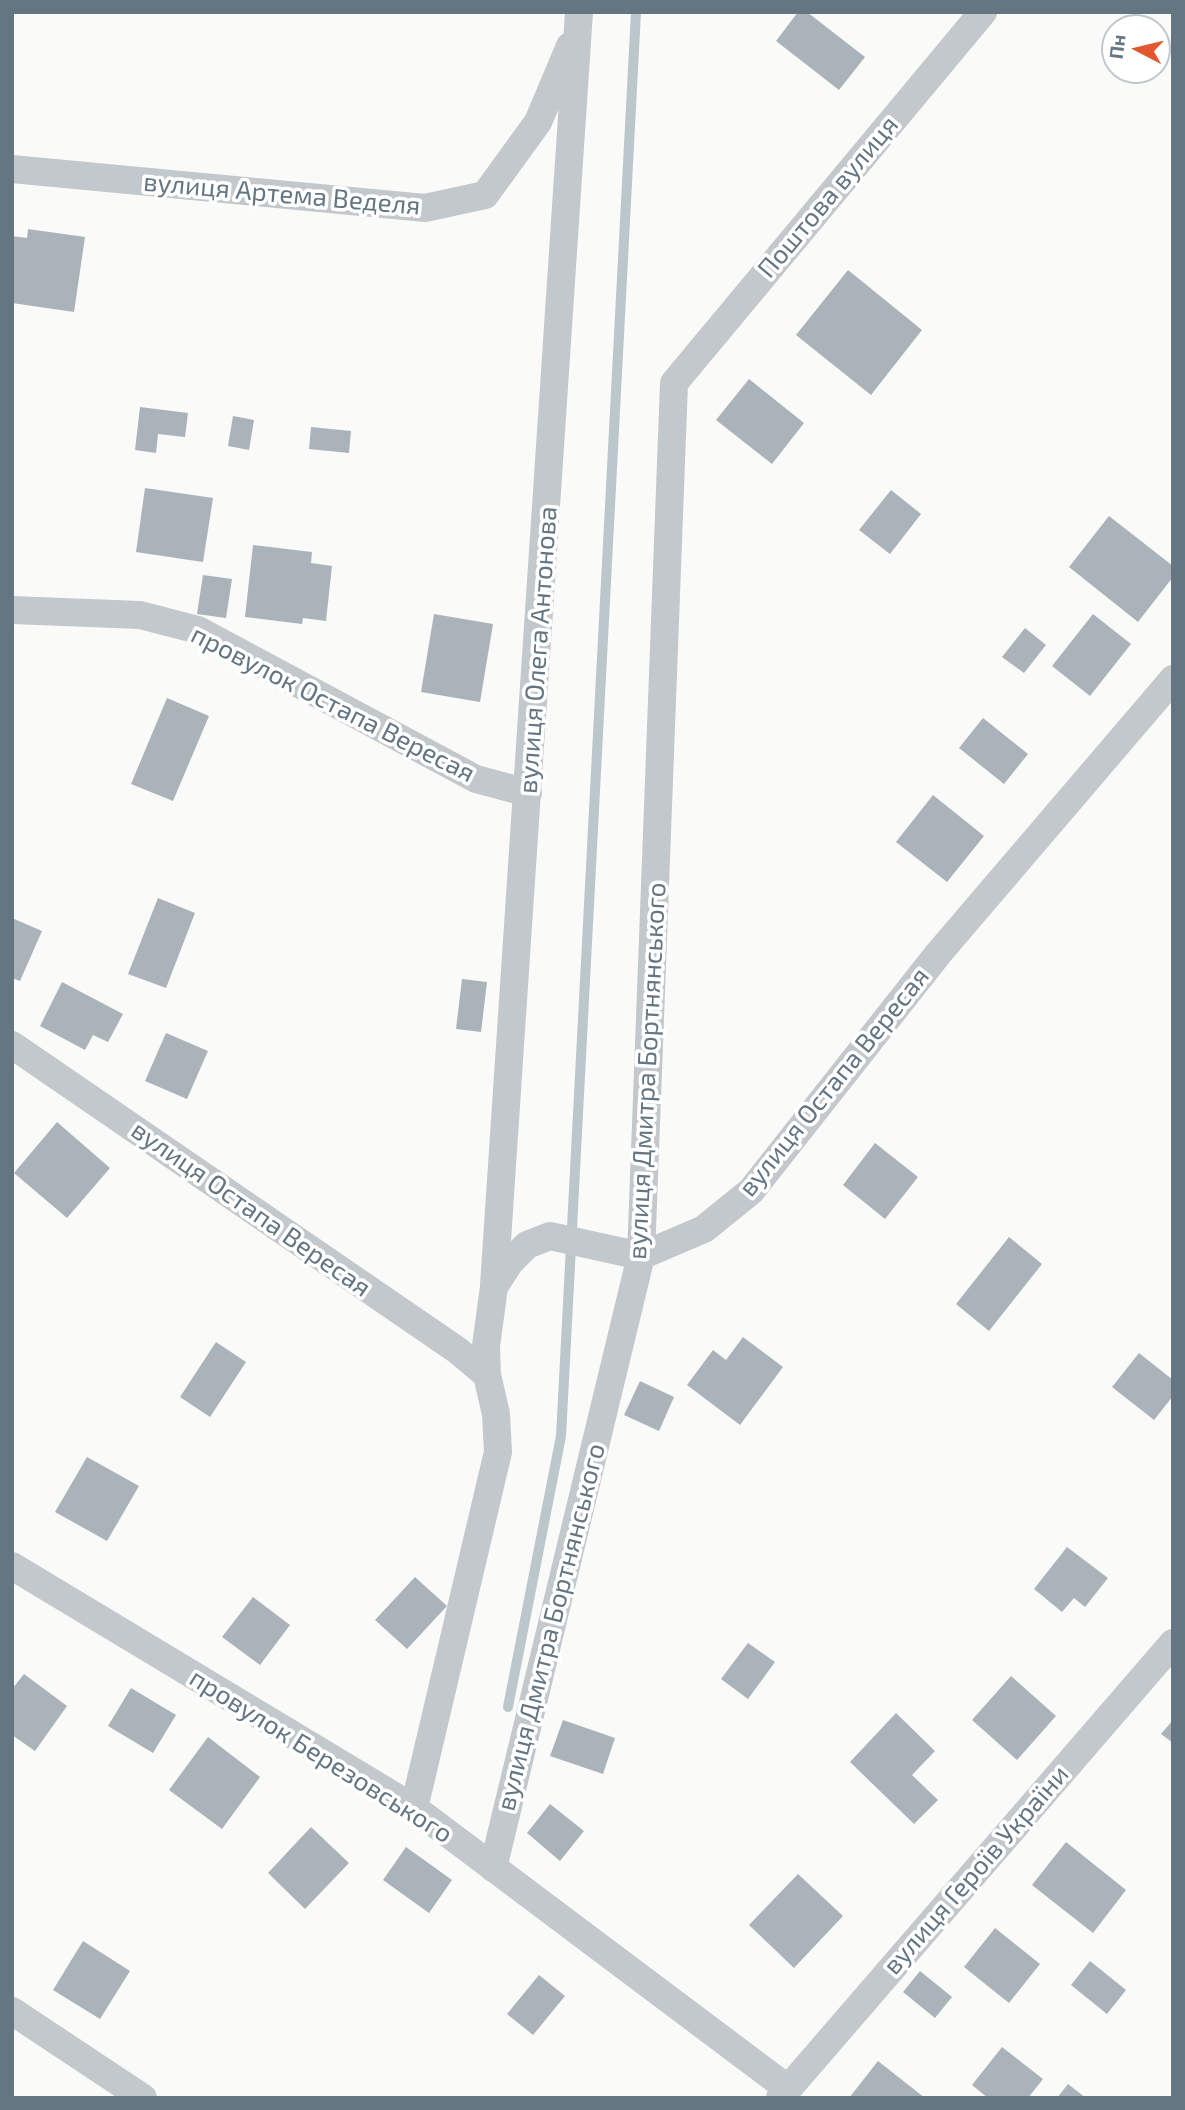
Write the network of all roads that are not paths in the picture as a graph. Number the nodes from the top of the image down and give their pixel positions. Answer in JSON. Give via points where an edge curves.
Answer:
{"nodes":[{"id":1,"x":983,"y":12,"type":"edge"},
{"id":2,"x":579,"y":20,"type":"edge"},
{"id":3,"x":12,"y":169,"type":"edge"},
{"id":4,"x":674,"y":383,"type":"joint"},
{"id":5,"x":12,"y":610,"type":"edge"},
{"id":6,"x":1173,"y":678,"type":"edge"},
{"id":7,"x":528,"y":793,"type":"junction"},
{"id":8,"x":12,"y":1045,"type":"edge"},
{"id":9,"x":641,"y":1256,"type":"junction"},
{"id":10,"x":494,"y":1287,"type":"junction"},
{"id":11,"x":487,"y":1375,"type":"junction"},
{"id":12,"x":12,"y":1566,"type":"edge"},
{"id":13,"x":1173,"y":1643,"type":"edge"},
{"id":14,"x":414,"y":1808,"type":"junction"},
{"id":15,"x":493,"y":1868,"type":"junction"},
{"id":16,"x":12,"y":2011,"type":"edge"},
{"id":17,"x":783,"y":2093,"type":"edge"},
{"id":18,"x":144,"y":2098,"type":"edge"}],
"edges":[{"from":1,"to":4,"type":"street","name":"Поштова вулиця"},
{"from":2,"to":3,"type":"street","name":"вулиця Артема Веделя","via":[[538,122],[485,195],[425,208]]},
{"from":2,"to":7,"type":"street","name":"вулиця Олега Антонова"},
{"from":4,"to":9,"type":"street","name":"вулиця Дмитра Бортнянського"},
{"from":5,"to":7,"type":"street","name":"провулок Остапа Вересая","via":[[140,615],[198,630],[476,779]]},
{"from":6,"to":9,"type":"street","name":"вулиця Остапа Вересая","via":[[938,954],[751,1191],[704,1229]]},
{"from":7,"to":10,"type":"street","name":"вулиця Олега Антонова"},
{"from":8,"to":11,"type":"street","name":"вулиця Остапа Вересая"},
{"from":9,"to":10,"type":"street","via":[[550,1236],[527,1245]]},
{"from":9,"to":15,"type":"street","name":"вулиця Дмитра Бортнянського"},
{"from":10,"to":11,"type":"street"},
{"from":11,"to":14,"type":"street","via":[[498,1452]]},
{"from":12,"to":14,"type":"street","name":"провулок Березовського"},
{"from":13,"to":17,"type":"street","name":"вулиця Героїв України"},
{"from":14,"to":15,"type":"street","name":"провулок Березовського"},
{"from":15,"to":17,"type":"street","name":"провулок Березовського"},
{"from":16,"to":18,"type":"street"}]}
